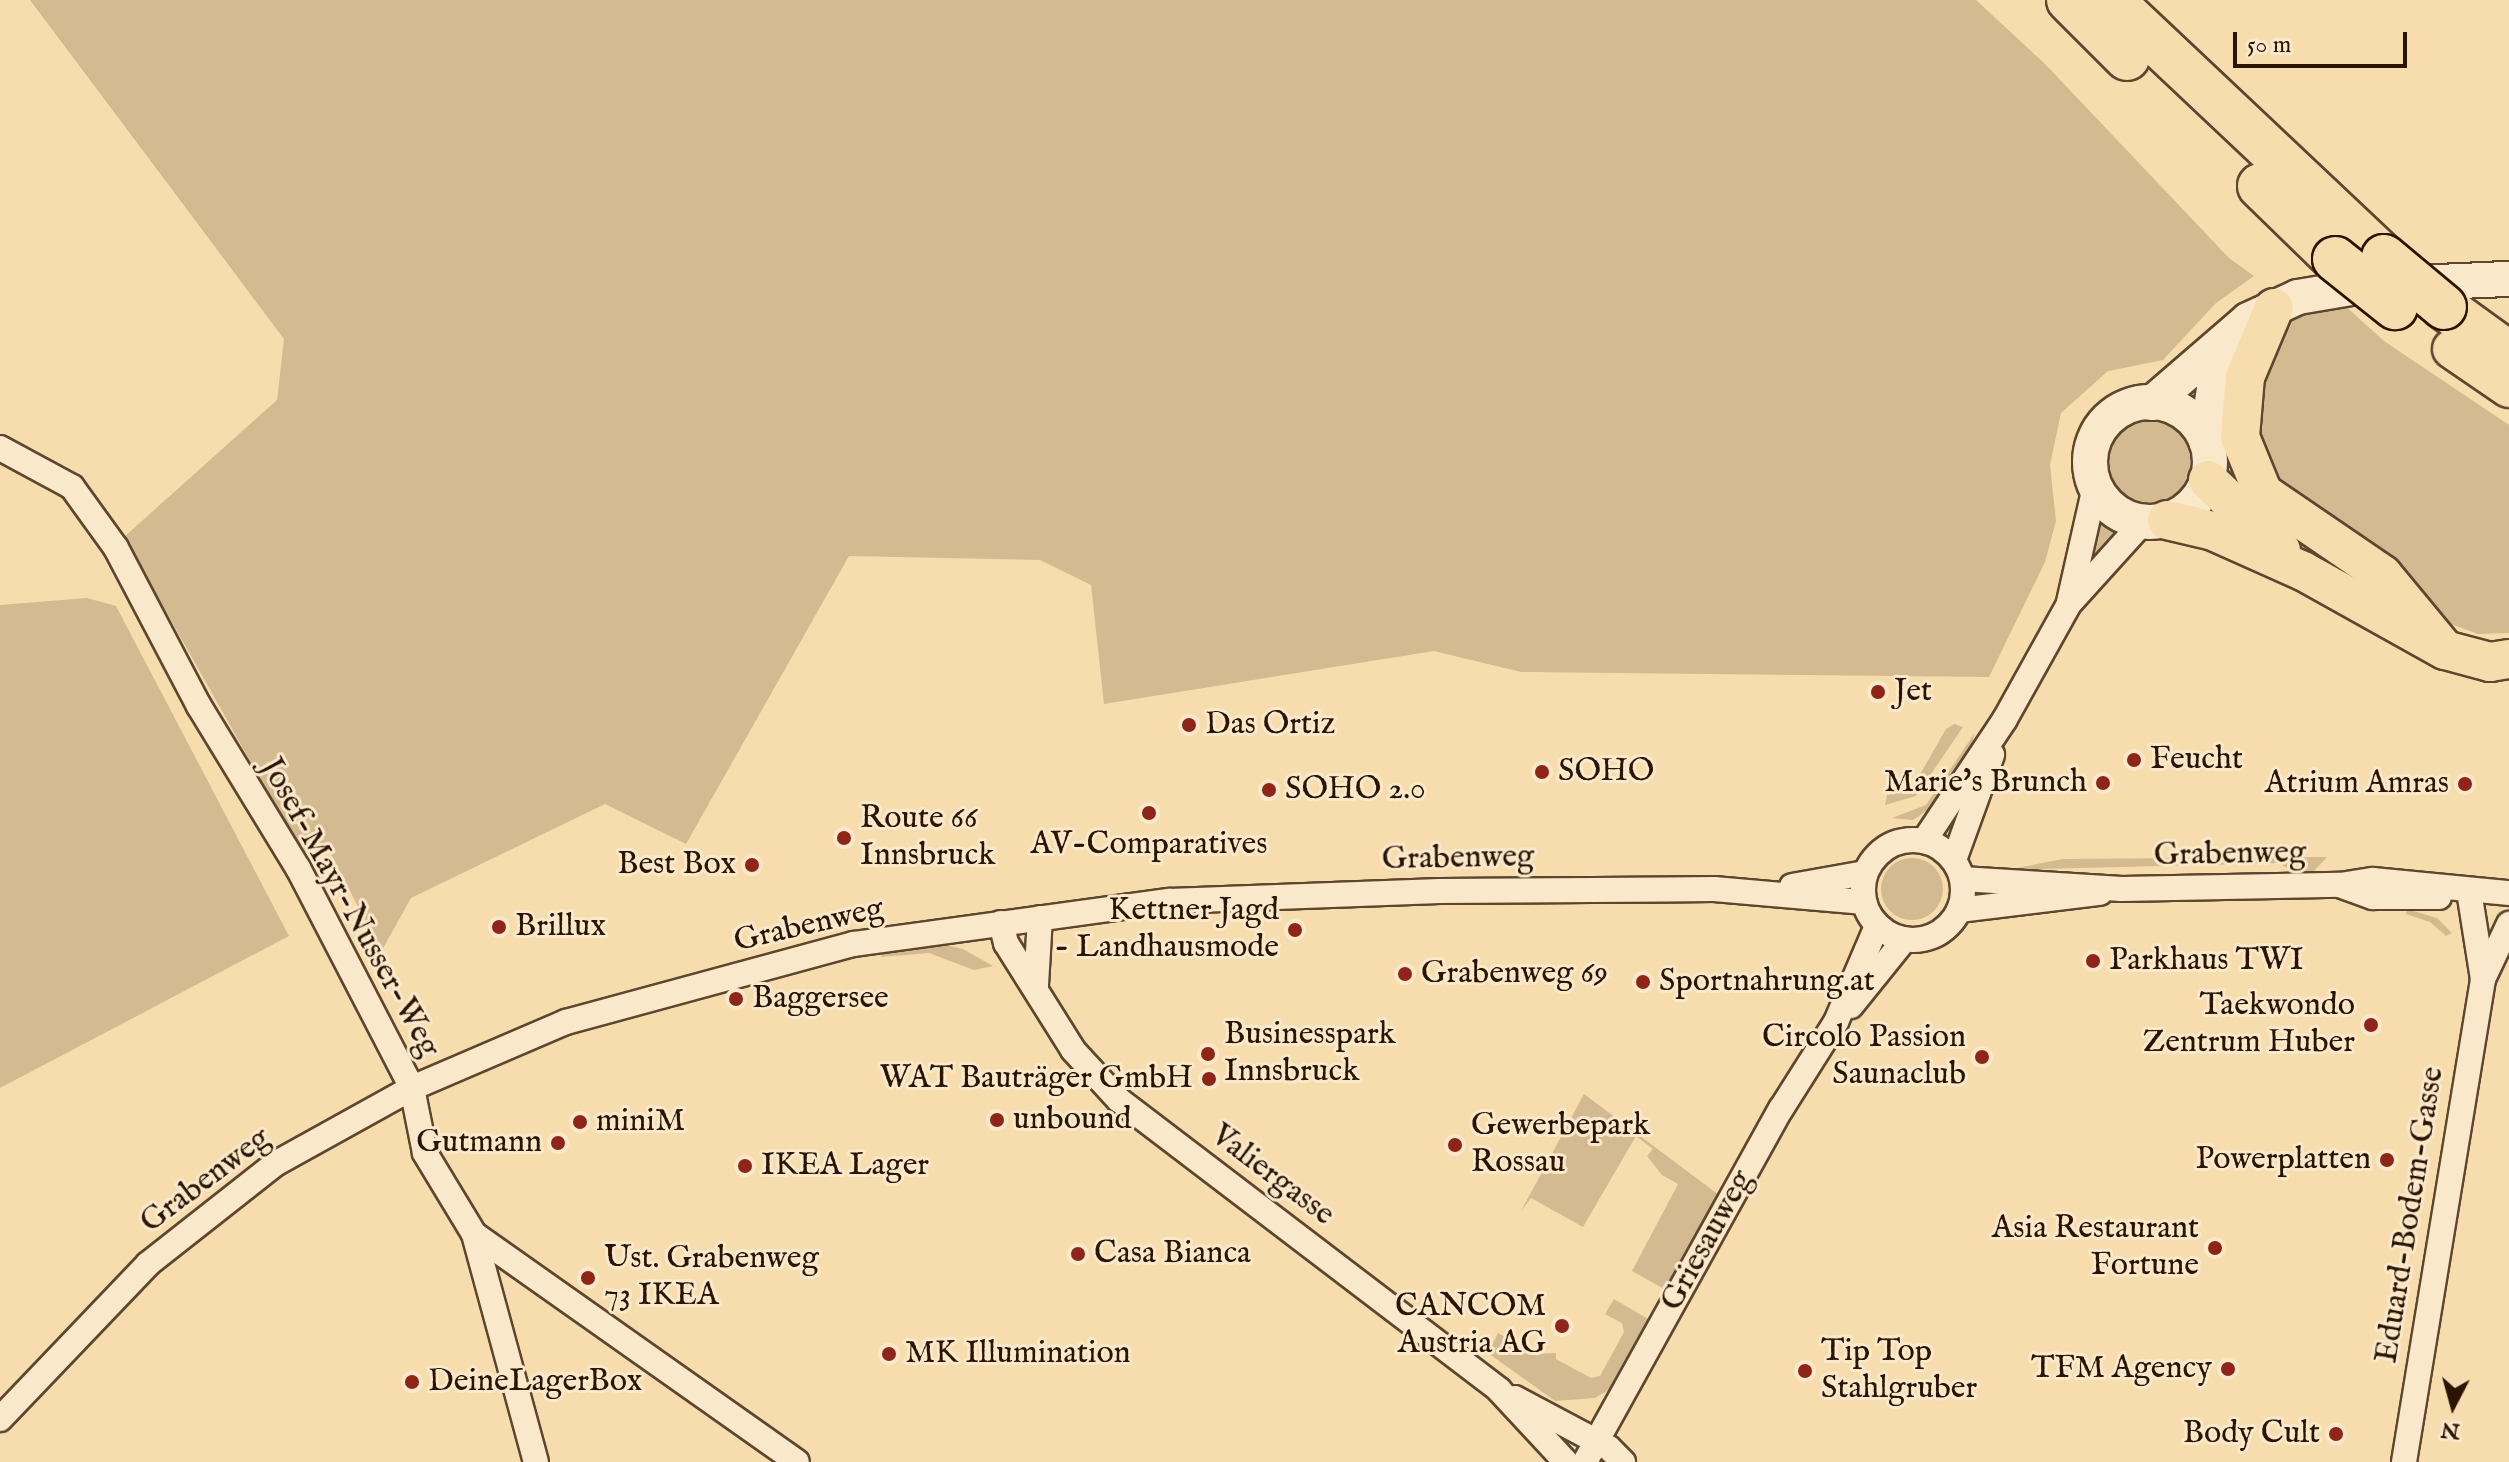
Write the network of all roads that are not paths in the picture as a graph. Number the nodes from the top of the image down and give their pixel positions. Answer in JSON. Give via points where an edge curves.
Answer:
{"nodes":[{"id":1,"x":2069,"y":0,"type":"edge"},
{"id":2,"x":2111,"y":0,"type":"edge"},
{"id":3,"x":2500,"y":283,"type":"edge"},
{"id":4,"x":2286,"y":302,"type":"junction"},
{"id":5,"x":2448,"y":328,"type":"junction"},
{"id":6,"x":2509,"y":354,"type":"edge"},
{"id":7,"x":2509,"y":388,"type":"edge"},
{"id":8,"x":2152,"y":403,"type":"junction"},
{"id":9,"x":2206,"y":441,"type":"junction"},
{"id":10,"x":0,"y":448,"type":"edge"},
{"id":11,"x":2208,"y":480,"type":"junction"},
{"id":12,"x":2095,"y":487,"type":"junction"},
{"id":13,"x":2155,"y":521,"type":"junction"},
{"id":14,"x":2303,"y":571,"type":"junction"},
{"id":15,"x":2069,"y":604,"type":"junction"},
{"id":16,"x":2445,"y":650,"type":"junction"},
{"id":17,"x":2509,"y":659,"type":"edge"},
{"id":18,"x":2005,"y":719,"type":"junction"},
{"id":19,"x":1924,"y":841,"type":"junction"},
{"id":20,"x":1958,"y":869,"type":"junction"},
{"id":21,"x":1865,"y":873,"type":"junction"},
{"id":22,"x":2122,"y":889,"type":"junction"},
{"id":23,"x":1769,"y":890,"type":"junction"},
{"id":24,"x":2469,"y":891,"type":"junction"},
{"id":25,"x":2509,"y":893,"type":"edge"},
{"id":26,"x":1864,"y":902,"type":"junction"},
{"id":27,"x":1959,"y":910,"type":"junction"},
{"id":28,"x":1040,"y":918,"type":"junction"},
{"id":29,"x":1001,"y":923,"type":"junction"},
{"id":30,"x":2509,"y":924,"type":"edge"},
{"id":31,"x":1877,"y":926,"type":"junction"},
{"id":32,"x":1904,"y":940,"type":"junction"},
{"id":33,"x":2483,"y":979,"type":"junction"},
{"id":34,"x":1036,"y":985,"type":"junction"},
{"id":35,"x":1836,"y":1022,"type":"junction"},
{"id":36,"x":412,"y":1088,"type":"junction"},
{"id":37,"x":474,"y":1234,"type":"junction"},
{"id":38,"x":1499,"y":1390,"type":"junction"},
{"id":39,"x":0,"y":1419,"type":"edge"},
{"id":40,"x":1590,"y":1452,"type":"edge"},
{"id":41,"x":536,"y":1462,"type":"edge"},
{"id":42,"x":797,"y":1462,"type":"edge"},
{"id":43,"x":1566,"y":1462,"type":"edge"},
{"id":44,"x":1623,"y":1462,"type":"edge"},
{"id":45,"x":2404,"y":1462,"type":"edge"}],
"edges":[{"from":1,"to":5,"type":"highway","bridge":true,"via":[[2335,259],[2395,307]]},
{"from":2,"to":5,"type":"highway","bridge":true,"via":[[2384,257]]},
{"from":3,"to":4,"type":"main road","via":[[2369,285]]},
{"from":4,"to":8,"type":"main road","via":[[2231,333]]},
{"from":4,"to":9,"type":"main road","via":[[2221,374],[2209,403]]},
{"from":4,"to":16,"type":"main road","via":[[2245,377],[2240,437],[2263,493],[2383,575]]},
{"from":5,"to":6,"type":"highway"},
{"from":5,"to":7,"type":"main road"},
{"from":8,"to":9,"type":"main road","via":[[2181,411]]},
{"from":8,"to":12,"type":"main road","via":[[2126,407],[2097,433],[2091,451]]},
{"from":9,"to":11,"type":"main road"},
{"from":10,"to":36,"type":"street","name":"Josef-Mayr-Nusser-Weg","via":[[72,487],[116,548],[199,706],[298,868]]},
{"from":11,"to":13,"type":"main road","via":[[2194,504]]},
{"from":11,"to":14,"type":"main road"},
{"from":12,"to":13,"type":"main road","via":[[2117,513]]},
{"from":12,"to":15,"type":"street"},
{"from":13,"to":14,"type":"main road","via":[[2213,531]]},
{"from":13,"to":15,"type":"street"},
{"from":14,"to":16,"type":"main road"},
{"from":15,"to":18,"type":"street"},
{"from":16,"to":17,"type":"main road","via":[[2490,662]]},
{"from":18,"to":19,"type":"street"},
{"from":18,"to":20,"type":"street"},
{"from":19,"to":20,"type":"street"},
{"from":19,"to":21,"type":"street","via":[[1899,841],[1883,849]]},
{"from":20,"to":22,"type":"street","name":"Grabenweg"},
{"from":20,"to":27,"type":"street"},
{"from":21,"to":23,"type":"street","name":"Grabenweg"},
{"from":21,"to":26,"type":"street"},
{"from":22,"to":24,"type":"street","name":"Grabenweg","via":[[2340,885],[2373,897],[2401,898]]},
{"from":22,"to":27,"type":"street","name":"Grabenweg"},
{"from":23,"to":26,"type":"street","name":"Grabenweg"},
{"from":23,"to":28,"type":"street","name":"Grabenweg","via":[[1251,895]]},
{"from":24,"to":25,"type":"street","name":"Grabenweg"},
{"from":24,"to":33,"type":"street","name":"Eduard-Bodem-Gasse"},
{"from":26,"to":31,"type":"street"},
{"from":27,"to":32,"type":"street","via":[[1936,934]]},
{"from":28,"to":29,"type":"street","name":"Grabenweg"},
{"from":28,"to":34,"type":"street"},
{"from":29,"to":34,"type":"street","name":"Valiergasse","via":[[1006,943]]},
{"from":29,"to":36,"type":"street","name":"Grabenweg","via":[[854,944],[566,1022]]},
{"from":30,"to":33,"type":"street","name":"Eduard-Bodem-Gasse"},
{"from":31,"to":32,"type":"street"},
{"from":31,"to":35,"type":"street","name":"Griesauweg"},
{"from":32,"to":35,"type":"street","name":"Griesauweg"},
{"from":33,"to":45,"type":"street","name":"Eduard-Bodem-Gasse"},
{"from":34,"to":38,"type":"street","name":"Valiergasse","via":[[1073,1050],[1119,1100]]},
{"from":35,"to":40,"type":"street","name":"Griesauweg","via":[[1781,1109]]},
{"from":36,"to":37,"type":"street","name":"Josef-Mayr-Nusser-Weg","via":[[425,1153]]},
{"from":36,"to":39,"type":"street","name":"Grabenweg","via":[[275,1164],[148,1264]]},
{"from":37,"to":41,"type":"street","name":"Josef-Mayr-Nusser-Weg"},
{"from":37,"to":42,"type":"street"},
{"from":38,"to":40,"type":"street","name":"Valiergasse"},
{"from":38,"to":43,"type":"street","name":"Valiergasse"},
{"from":40,"to":44,"type":"street","name":"Valiergasse"}]}
